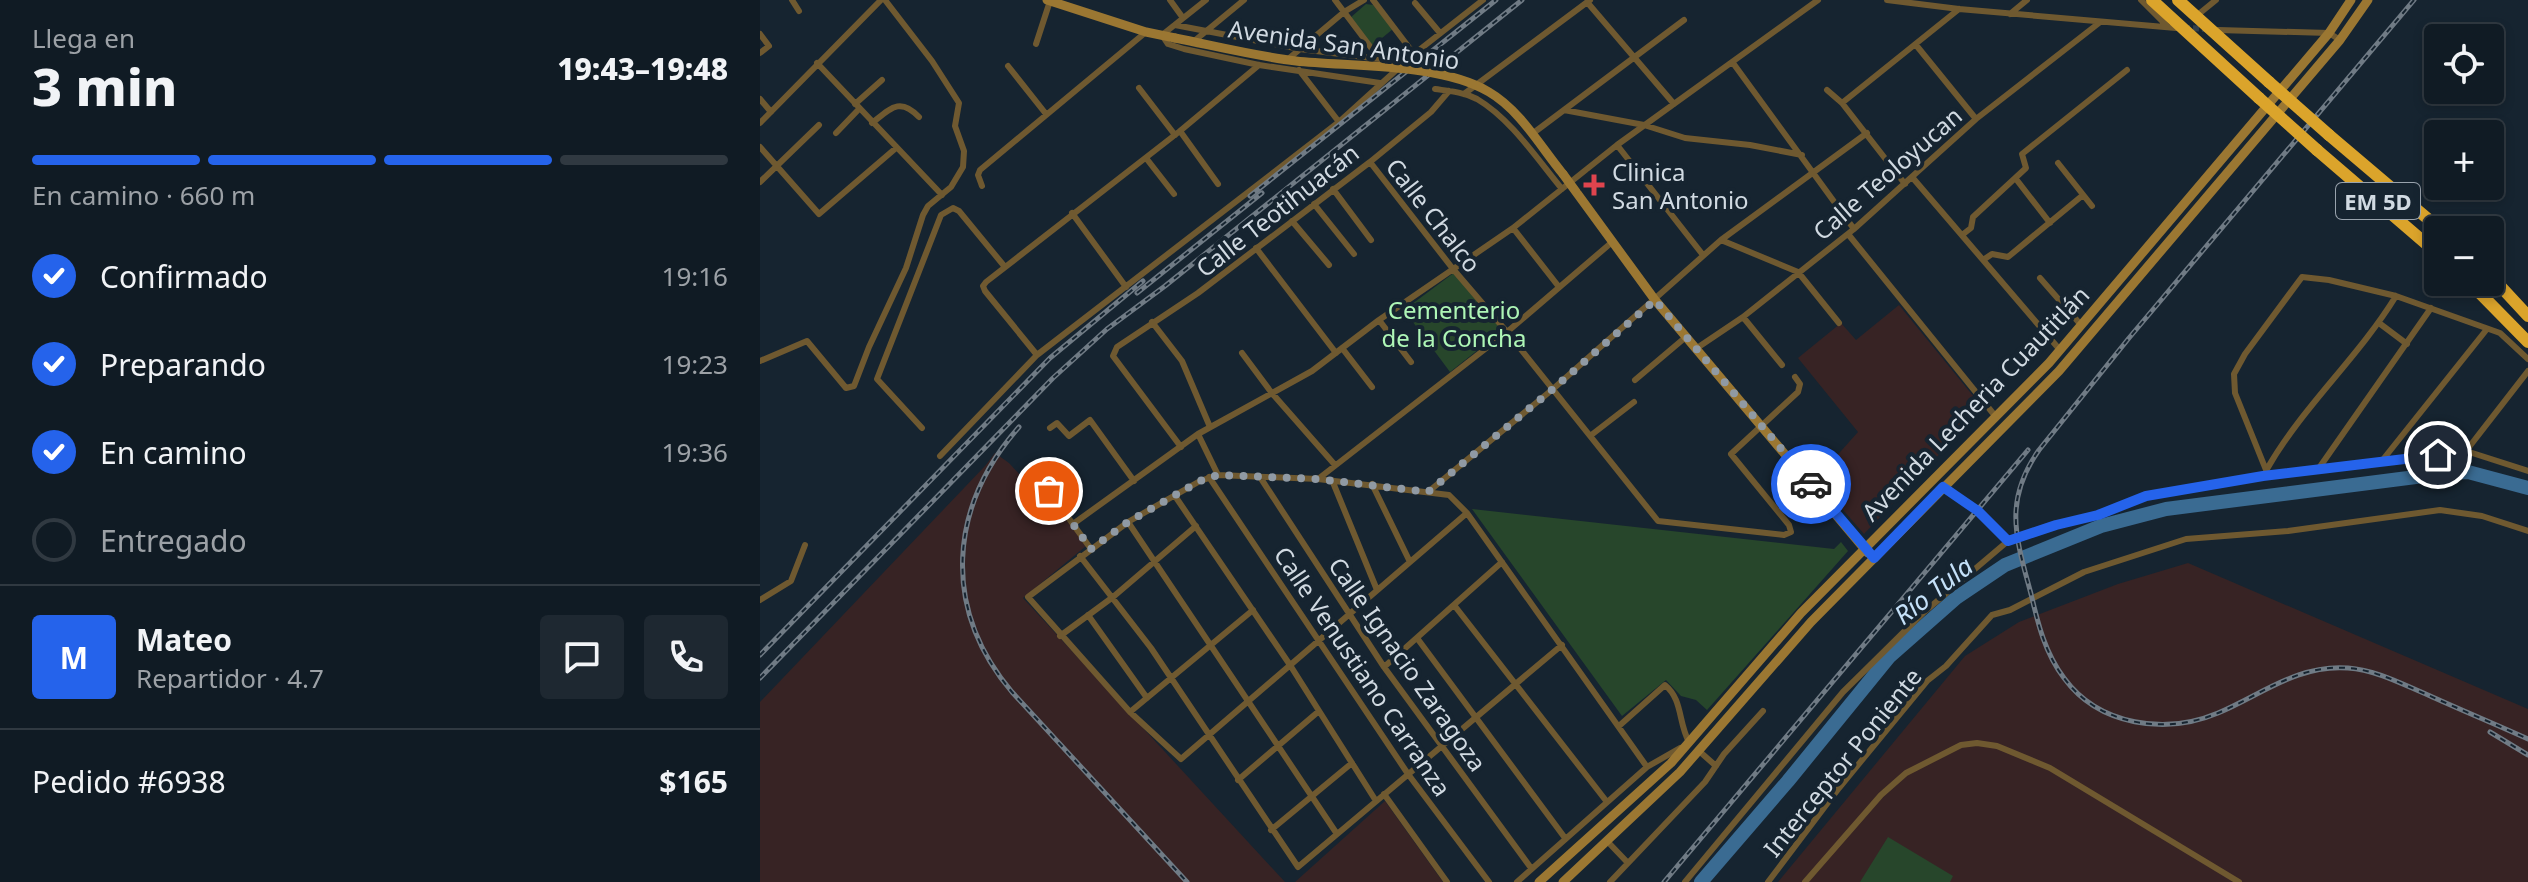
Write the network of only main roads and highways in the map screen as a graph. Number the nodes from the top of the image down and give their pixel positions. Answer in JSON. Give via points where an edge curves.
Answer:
{"nodes":[{"id":1,"x":2152,"y":0,"type":"edge"},
{"id":2,"x":2178,"y":0,"type":"edge"},
{"id":3,"x":2351,"y":0,"type":"edge"},
{"id":4,"x":2368,"y":0,"type":"edge"},
{"id":5,"x":1049,"y":1,"type":"edge"},
{"id":6,"x":2424,"y":216,"type":"edge"},
{"id":7,"x":2424,"y":242,"type":"edge"},
{"id":8,"x":2504,"y":290,"type":"edge"},
{"id":9,"x":2483,"y":296,"type":"edge"},
{"id":10,"x":2528,"y":316,"type":"edge"},
{"id":11,"x":2528,"y":342,"type":"edge"},
{"id":12,"x":1864,"y":548,"type":"junction"},
{"id":13,"x":1874,"y":558,"type":"junction"},
{"id":14,"x":1572,"y":873,"type":"junction"},
{"id":15,"x":1539,"y":882,"type":"edge"},
{"id":16,"x":1552,"y":882,"type":"edge"},
{"id":17,"x":1563,"y":882,"type":"edge"}],
"edges":[{"from":1,"to":7,"type":"highway","number":"EM 5D","bridge":true},
{"from":2,"to":6,"type":"highway","number":"EM 5D","bridge":true},
{"from":3,"to":12,"type":"main road","name":"Avenida Lecheria Cuautitlán","via":[[2329,33],[2060,350]]},
{"from":4,"to":13,"type":"main road","name":"Avenida Lecheria Cuautitlán","via":[[2340,40],[2059,371]]},
{"from":5,"to":12,"type":"main road","name":"Avenida San Antonio","bridge":true,"via":[[1175,38],[1293,60],[1455,78],[1501,99],[1655,300]]},
{"from":8,"to":10,"type":"highway"},
{"from":9,"to":11,"type":"highway"},
{"from":12,"to":13,"type":"main road","name":"Avenida San Antonio"},
{"from":12,"to":15,"type":"main road","name":"Avenida Lecheria Cuautitlán","via":[[1671,763]]},
{"from":13,"to":14,"type":"main road","name":"Avenida Lecheria Cuautitlán","via":[[1680,772]]},
{"from":14,"to":16,"type":"main road"},
{"from":14,"to":17,"type":"main road","name":"Avenida Lecheria Cuautitlán"}]}
